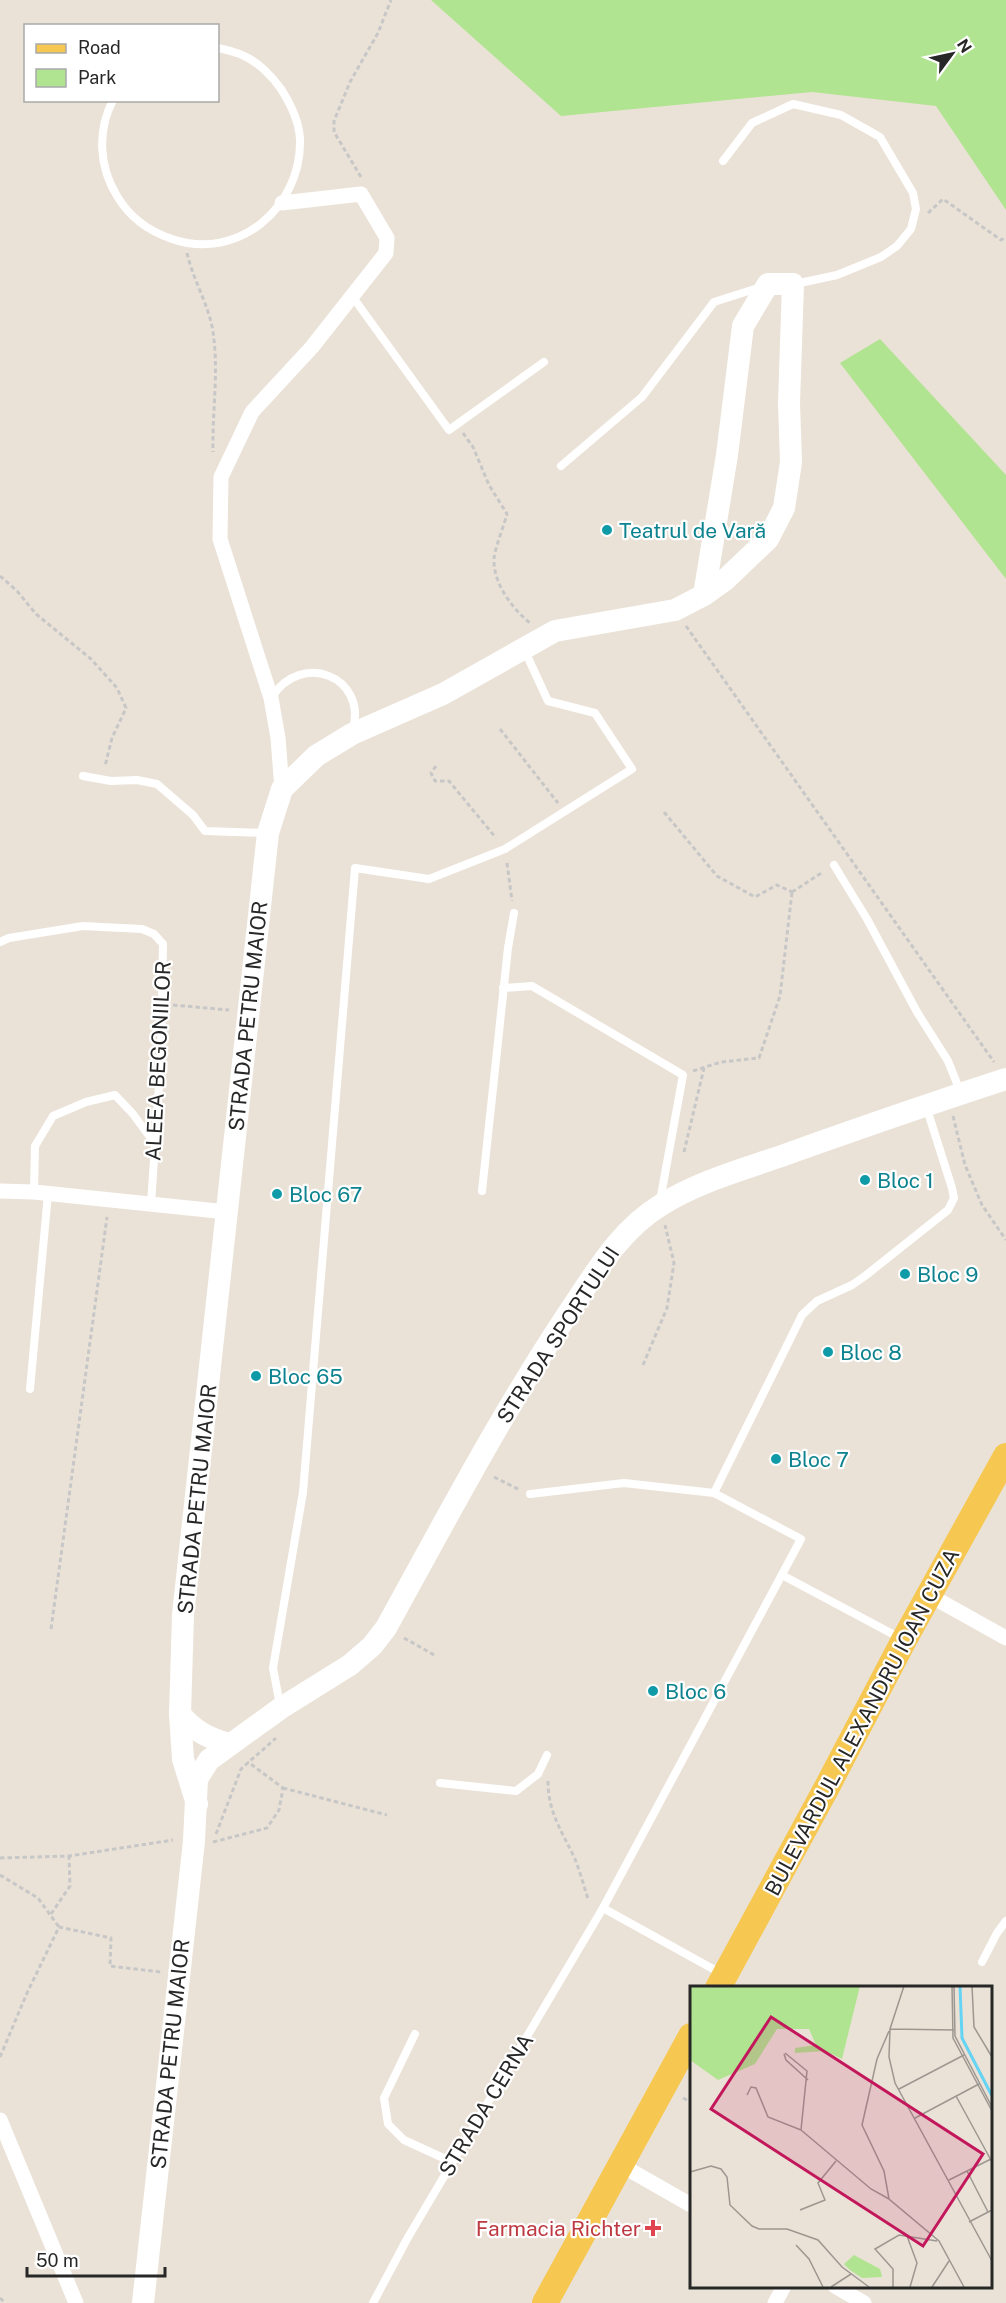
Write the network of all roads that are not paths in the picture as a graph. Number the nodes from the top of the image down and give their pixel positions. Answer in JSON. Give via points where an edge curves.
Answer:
{"nodes":[{"id":1,"x":219,"y":48,"type":"edge"},
{"id":2,"x":112,"y":102,"type":"edge"},
{"id":3,"x":723,"y":161,"type":"dead end"},
{"id":4,"x":282,"y":203,"type":"junction"},
{"id":5,"x":793,"y":284,"type":"junction"},
{"id":6,"x":768,"y":285,"type":"junction"},
{"id":7,"x":352,"y":296,"type":"junction"},
{"id":8,"x":544,"y":362,"type":"dead end"},
{"id":9,"x":561,"y":466,"type":"dead end"},
{"id":10,"x":704,"y":595,"type":"junction"},
{"id":11,"x":524,"y":648,"type":"junction"},
{"id":12,"x":271,"y":698,"type":"junction"},
{"id":13,"x":352,"y":734,"type":"junction"},
{"id":14,"x":83,"y":776,"type":"dead end"},
{"id":15,"x":282,"y":789,"type":"junction"},
{"id":16,"x":268,"y":833,"type":"junction"},
{"id":17,"x":834,"y":865,"type":"road end"},
{"id":18,"x":514,"y":913,"type":"road end"},
{"id":19,"x":0,"y":942,"type":"edge"},
{"id":20,"x":503,"y":988,"type":"junction"},
{"id":21,"x":1006,"y":1080,"type":"edge"},
{"id":22,"x":958,"y":1085,"type":"junction"},
{"id":23,"x":928,"y":1113,"type":"junction"},
{"id":24,"x":155,"y":1144,"type":"junction"},
{"id":25,"x":0,"y":1191,"type":"edge"},
{"id":26,"x":482,"y":1191,"type":"dead end"},
{"id":27,"x":41,"y":1193,"type":"junction"},
{"id":28,"x":151,"y":1204,"type":"junction"},
{"id":29,"x":659,"y":1206,"type":"junction"},
{"id":30,"x":227,"y":1212,"type":"junction"},
{"id":31,"x":30,"y":1389,"type":"dead end"},
{"id":32,"x":1006,"y":1456,"type":"edge"},
{"id":33,"x":714,"y":1493,"type":"junction"},
{"id":34,"x":530,"y":1494,"type":"road end"},
{"id":35,"x":783,"y":1575,"type":"junction"},
{"id":36,"x":929,"y":1595,"type":"junction"},
{"id":37,"x":1006,"y":1638,"type":"edge"},
{"id":38,"x":904,"y":1640,"type":"junction"},
{"id":39,"x":281,"y":1708,"type":"junction"},
{"id":40,"x":180,"y":1714,"type":"junction"},
{"id":41,"x":229,"y":1744,"type":"junction"},
{"id":42,"x":547,"y":1755,"type":"road end"},
{"id":43,"x":440,"y":1783,"type":"dead end"},
{"id":44,"x":197,"y":1804,"type":"junction"},
{"id":45,"x":603,"y":1908,"type":"junction"},
{"id":46,"x":1006,"y":1921,"type":"edge"},
{"id":47,"x":982,"y":1962,"type":"dead end"},
{"id":48,"x":722,"y":1982,"type":"edge"},
{"id":49,"x":416,"y":2034,"type":"dead end"},
{"id":50,"x":690,"y":2038,"type":"edge"},
{"id":51,"x":1,"y":2126,"type":"edge"},
{"id":52,"x":452,"y":2162,"type":"junction"},
{"id":53,"x":619,"y":2164,"type":"junction"},
{"id":54,"x":690,"y":2204,"type":"edge"},
{"id":55,"x":783,"y":2288,"type":"edge"},
{"id":56,"x":838,"y":2288,"type":"edge"},
{"id":57,"x":76,"y":2303,"type":"edge"},
{"id":58,"x":143,"y":2303,"type":"edge"},
{"id":59,"x":373,"y":2303,"type":"edge"},
{"id":60,"x":544,"y":2303,"type":"edge"},
{"id":61,"x":775,"y":2303,"type":"edge"},
{"id":62,"x":864,"y":2303,"type":"edge"}],
"edges":[{"from":1,"to":4,"type":"lane","via":[[245,56],[273,76],[291,105],[300,138],[297,172]]},
{"from":2,"to":4,"type":"lane","via":[[101,149],[108,182],[126,211],[153,233],[185,244],[213,244],[240,237],[263,223]]},
{"from":3,"to":5,"type":"lane","via":[[752,123],[793,104],[840,115],[880,137],[913,193],[916,209],[911,229],[897,246],[837,275]]},
{"from":4,"to":7,"type":"street","via":[[361,194],[387,238],[386,253]]},
{"from":5,"to":6,"type":"street"},
{"from":5,"to":10,"type":"street","name":"STRADA PETRU MAIOR","via":[[790,462],[784,508],[768,538]]},
{"from":6,"to":9,"type":"lane","via":[[714,302],[642,397]]},
{"from":6,"to":10,"type":"street","via":[[743,326]]},
{"from":7,"to":8,"type":"lane","via":[[449,430]]},
{"from":7,"to":12,"type":"street","via":[[312,348],[252,412],[221,477],[220,539]]},
{"from":10,"to":11,"type":"street","name":"STRADA PETRU MAIOR","via":[[675,610],[555,631]]},
{"from":11,"to":13,"type":"street","name":"STRADA PETRU MAIOR","via":[[443,694]]},
{"from":11,"to":39,"type":"lane","via":[[548,701],[595,712],[632,769],[505,849],[429,879],[355,868],[303,1492],[273,1668]]},
{"from":12,"to":13,"type":"lane","via":[[284,682],[302,673],[329,675],[350,694],[355,720]]},
{"from":12,"to":15,"type":"street"},
{"from":13,"to":15,"type":"street","name":"STRADA PETRU MAIOR","via":[[316,756]]},
{"from":14,"to":16,"type":"lane","via":[[158,784],[193,814],[205,831]]},
{"from":15,"to":16,"type":"street","name":"STRADA PETRU MAIOR"},
{"from":16,"to":30,"type":"street","name":"STRADA PETRU MAIOR"},
{"from":17,"to":22,"type":"lane"},
{"from":18,"to":20,"type":"lane"},
{"from":19,"to":24,"type":"lane","name":"ALEEA BEGONIILOR","via":[[83,926],[142,929],[163,944]]},
{"from":20,"to":26,"type":"lane"},
{"from":20,"to":29,"type":"lane","via":[[532,986],[683,1075]]},
{"from":21,"to":22,"type":"street","name":"STRADA SPORTULUI"},
{"from":22,"to":23,"type":"street","name":"STRADA SPORTULUI"},
{"from":23,"to":29,"type":"street","name":"STRADA SPORTULUI","via":[[705,1183]]},
{"from":23,"to":33,"type":"lane","via":[[952,1188],[954,1198],[948,1210],[866,1276],[817,1301],[802,1315]]},
{"from":24,"to":27,"type":"lane","via":[[115,1095],[53,1116],[35,1146]]},
{"from":24,"to":28,"type":"lane","name":"ALEEA BEGONIILOR"},
{"from":25,"to":27,"type":"street"},
{"from":27,"to":28,"type":"street"},
{"from":27,"to":31,"type":"lane"},
{"from":28,"to":30,"type":"street"},
{"from":29,"to":39,"type":"street","name":"STRADA SPORTULUI","via":[[628,1231],[605,1258],[547,1346],[477,1462],[386,1628],[350,1665]]},
{"from":30,"to":40,"type":"street","name":"STRADA PETRU MAIOR","via":[[183,1615]]},
{"from":32,"to":36,"type":"main road","name":"BULEVARDUL ALEXANDRU IOAN CUZA"},
{"from":33,"to":34,"type":"lane","via":[[624,1483]]},
{"from":33,"to":35,"type":"lane","name":"STRADA CERNA","via":[[801,1539]]},
{"from":35,"to":38,"type":"lane"},
{"from":35,"to":45,"type":"lane","name":"STRADA CERNA"},
{"from":36,"to":37,"type":"street"},
{"from":36,"to":38,"type":"main road","name":"BULEVARDUL ALEXANDRU IOAN CUZA"},
{"from":38,"to":48,"type":"main road","name":"BULEVARDUL ALEXANDRU IOAN CUZA"},
{"from":39,"to":41,"type":"street","name":"STRADA SPORTULUI"},
{"from":40,"to":41,"type":"street","via":[[191,1728]]},
{"from":40,"to":44,"type":"street","name":"STRADA PETRU MAIOR","via":[[183,1759]]},
{"from":41,"to":44,"type":"street","name":"STRADA PETRU MAIOR"},
{"from":42,"to":43,"type":"lane","via":[[538,1774],[516,1791]]},
{"from":44,"to":58,"type":"street","name":"STRADA PETRU MAIOR"},
{"from":45,"to":48,"type":"lane"},
{"from":45,"to":52,"type":"lane","name":"STRADA CERNA"},
{"from":46,"to":47,"type":"lane"},
{"from":49,"to":52,"type":"lane","via":[[384,2098],[388,2124],[404,2140]]},
{"from":50,"to":53,"type":"main road"},
{"from":51,"to":57,"type":"street"},
{"from":52,"to":59,"type":"lane","name":"STRADA CERNA"},
{"from":53,"to":54,"type":"street"},
{"from":53,"to":60,"type":"main road"},
{"from":55,"to":61,"type":"street"},
{"from":56,"to":62,"type":"street"}]}
